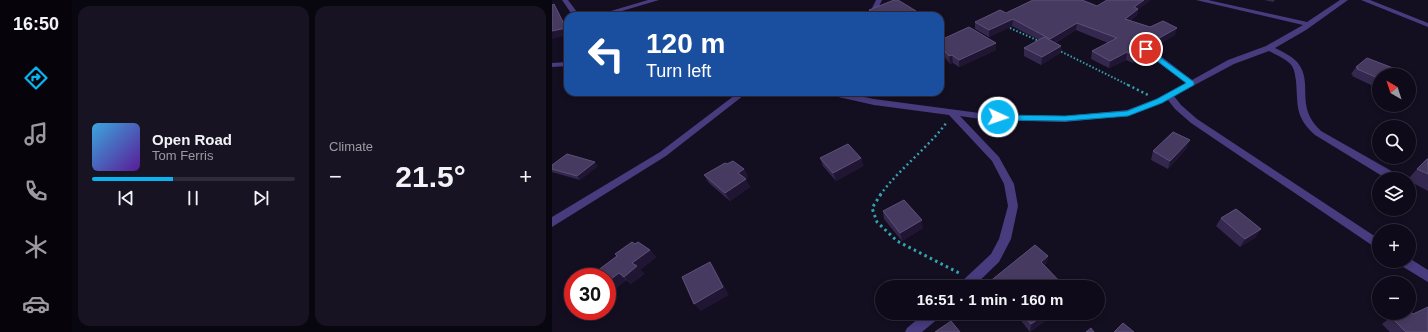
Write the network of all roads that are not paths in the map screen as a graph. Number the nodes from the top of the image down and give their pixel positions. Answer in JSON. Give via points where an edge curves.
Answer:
{"nodes":[{"id":1,"x":565,"y":0,"type":"edge"},
{"id":2,"x":656,"y":0,"type":"edge"},
{"id":3,"x":879,"y":0,"type":"edge"},
{"id":4,"x":1199,"y":0,"type":"edge"},
{"id":5,"x":1345,"y":0,"type":"edge"},
{"id":6,"x":1364,"y":0,"type":"edge"},
{"id":7,"x":574,"y":12,"type":"edge"},
{"id":8,"x":612,"y":12,"type":"edge"},
{"id":9,"x":871,"y":12,"type":"edge"},
{"id":10,"x":1308,"y":24,"type":"junction"},
{"id":11,"x":1428,"y":25,"type":"edge"},
{"id":12,"x":1269,"y":48,"type":"junction"},
{"id":13,"x":1146,"y":49,"type":"edge"},
{"id":14,"x":564,"y":64,"type":"edge"},
{"id":15,"x":552,"y":65,"type":"edge"},
{"id":16,"x":1191,"y":83,"type":"junction"},
{"id":17,"x":1170,"y":95,"type":"junction"},
{"id":18,"x":739,"y":96,"type":"edge"},
{"id":19,"x":846,"y":96,"type":"edge"},
{"id":20,"x":951,"y":112,"type":"junction"},
{"id":21,"x":1385,"y":172,"type":"edge"},
{"id":22,"x":552,"y":223,"type":"edge"},
{"id":23,"x":1372,"y":240,"type":"edge"},
{"id":24,"x":1414,"y":268,"type":"edge"},
{"id":25,"x":1428,"y":277,"type":"edge"},
{"id":26,"x":972,"y":280,"type":"edge"},
{"id":27,"x":927,"y":320,"type":"edge"},
{"id":28,"x":912,"y":332,"type":"edge"}],
"edges":[{"from":1,"to":7,"type":"street"},
{"from":2,"to":8,"type":"street"},
{"from":3,"to":9,"type":"street"},
{"from":4,"to":10,"type":"street"},
{"from":5,"to":10,"type":"street"},
{"from":6,"to":11,"type":"street"},
{"from":10,"to":12,"type":"street"},
{"from":12,"to":16,"type":"street","via":[[1231,62]]},
{"from":12,"to":21,"type":"street","via":[[1296,66],[1299,74],[1302,116],[1308,124]]},
{"from":13,"to":16,"type":"street"},
{"from":14,"to":15,"type":"street"},
{"from":16,"to":17,"type":"street"},
{"from":17,"to":20,"type":"street","via":[[1128,113],[1095,117],[1021,118]]},
{"from":17,"to":23,"type":"street","via":[[1178,107],[1194,121]]},
{"from":18,"to":22,"type":"street","via":[[663,154]]},
{"from":19,"to":20,"type":"street"},
{"from":20,"to":26,"type":"street","via":[[996,159],[1009,184],[1013,206],[1005,240],[994,258]]},
{"from":24,"to":25,"type":"street"},
{"from":27,"to":28,"type":"street"}]}
